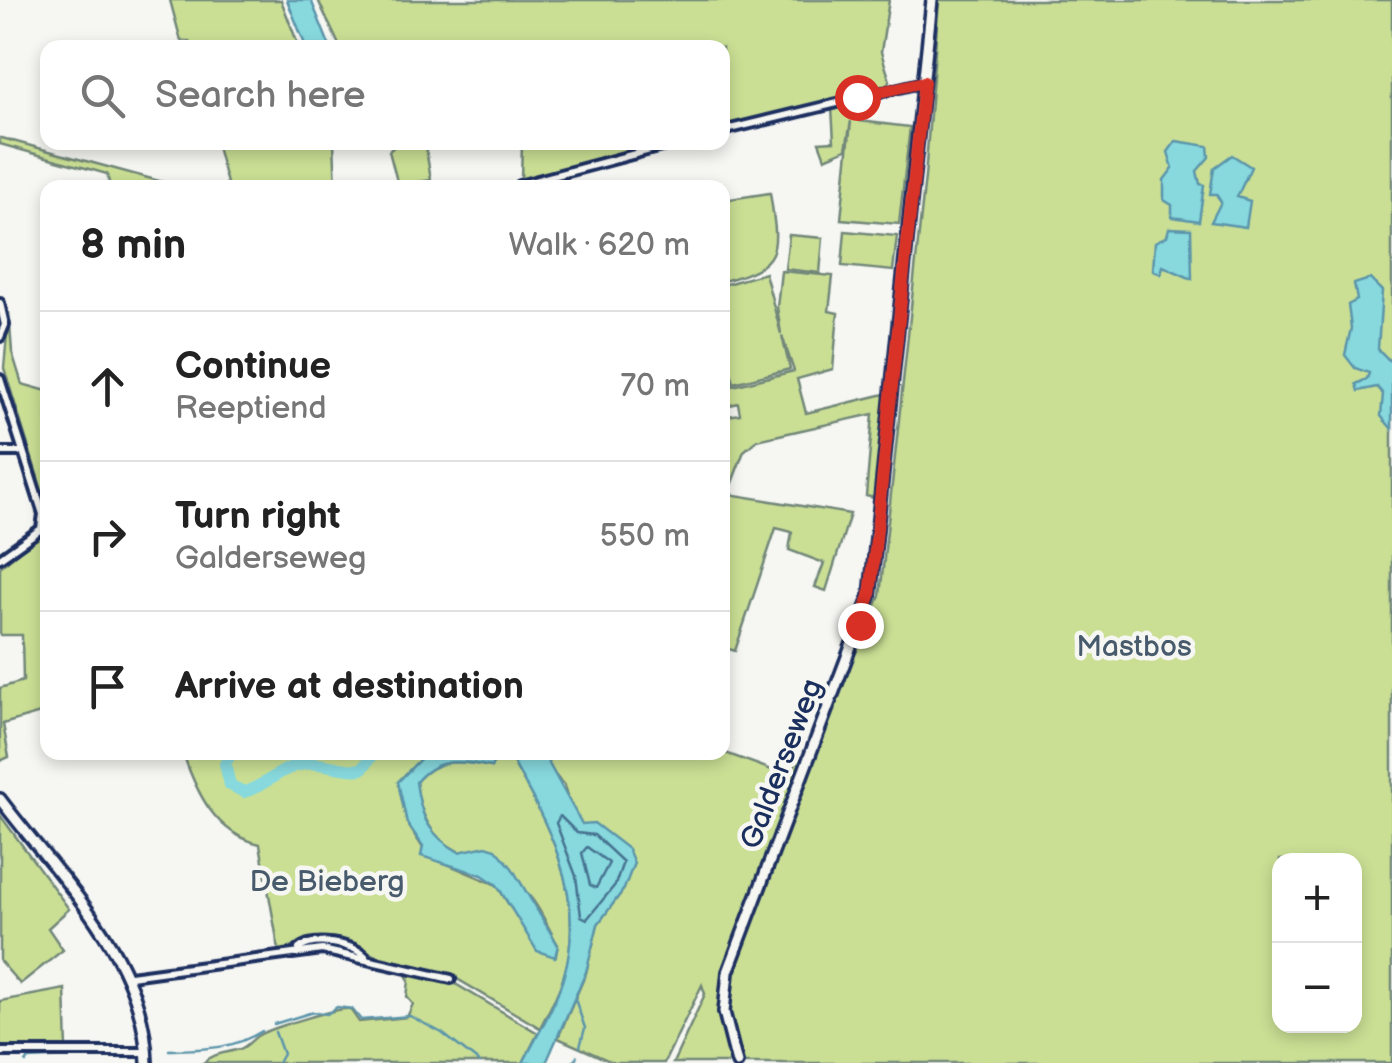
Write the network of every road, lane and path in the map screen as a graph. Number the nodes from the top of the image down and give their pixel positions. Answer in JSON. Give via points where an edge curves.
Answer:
{"nodes":[{"id":1,"x":932,"y":0,"type":"edge"},
{"id":2,"x":924,"y":82,"type":"junction"},
{"id":3,"x":730,"y":129,"type":"edge"},
{"id":4,"x":651,"y":150,"type":"edge"},
{"id":5,"x":541,"y":180,"type":"edge"},
{"id":6,"x":0,"y":303,"type":"edge"},
{"id":7,"x":0,"y":337,"type":"edge"},
{"id":8,"x":0,"y":379,"type":"edge"},
{"id":9,"x":0,"y":452,"type":"edge"},
{"id":10,"x":23,"y":452,"type":"junction"},
{"id":11,"x":40,"y":505,"type":"edge"},
{"id":12,"x":40,"y":530,"type":"edge"},
{"id":13,"x":0,"y":558,"type":"edge"},
{"id":14,"x":0,"y":799,"type":"edge"},
{"id":15,"x":130,"y":976,"type":"junction"},
{"id":16,"x":452,"y":979,"type":"dead end"},
{"id":17,"x":0,"y":1052,"type":"edge"},
{"id":18,"x":147,"y":1058,"type":"edge"},
{"id":19,"x":737,"y":1063,"type":"edge"}],
"edges":[{"from":1,"to":2,"type":"street","name":"Galderseweg"},
{"from":2,"to":3,"type":"street"},
{"from":2,"to":19,"type":"street","name":"Galderseweg","via":[[870,596],[728,972],[724,1012]]},
{"from":4,"to":5,"type":"street"},
{"from":6,"to":7,"type":"street"},
{"from":8,"to":10,"type":"street"},
{"from":9,"to":10,"type":"street"},
{"from":10,"to":11,"type":"street"},
{"from":12,"to":13,"type":"street"},
{"from":14,"to":15,"type":"street"},
{"from":15,"to":16,"type":"street","via":[[297,951],[366,957]]},
{"from":15,"to":18,"type":"street"},
{"from":17,"to":18,"type":"street"}]}
